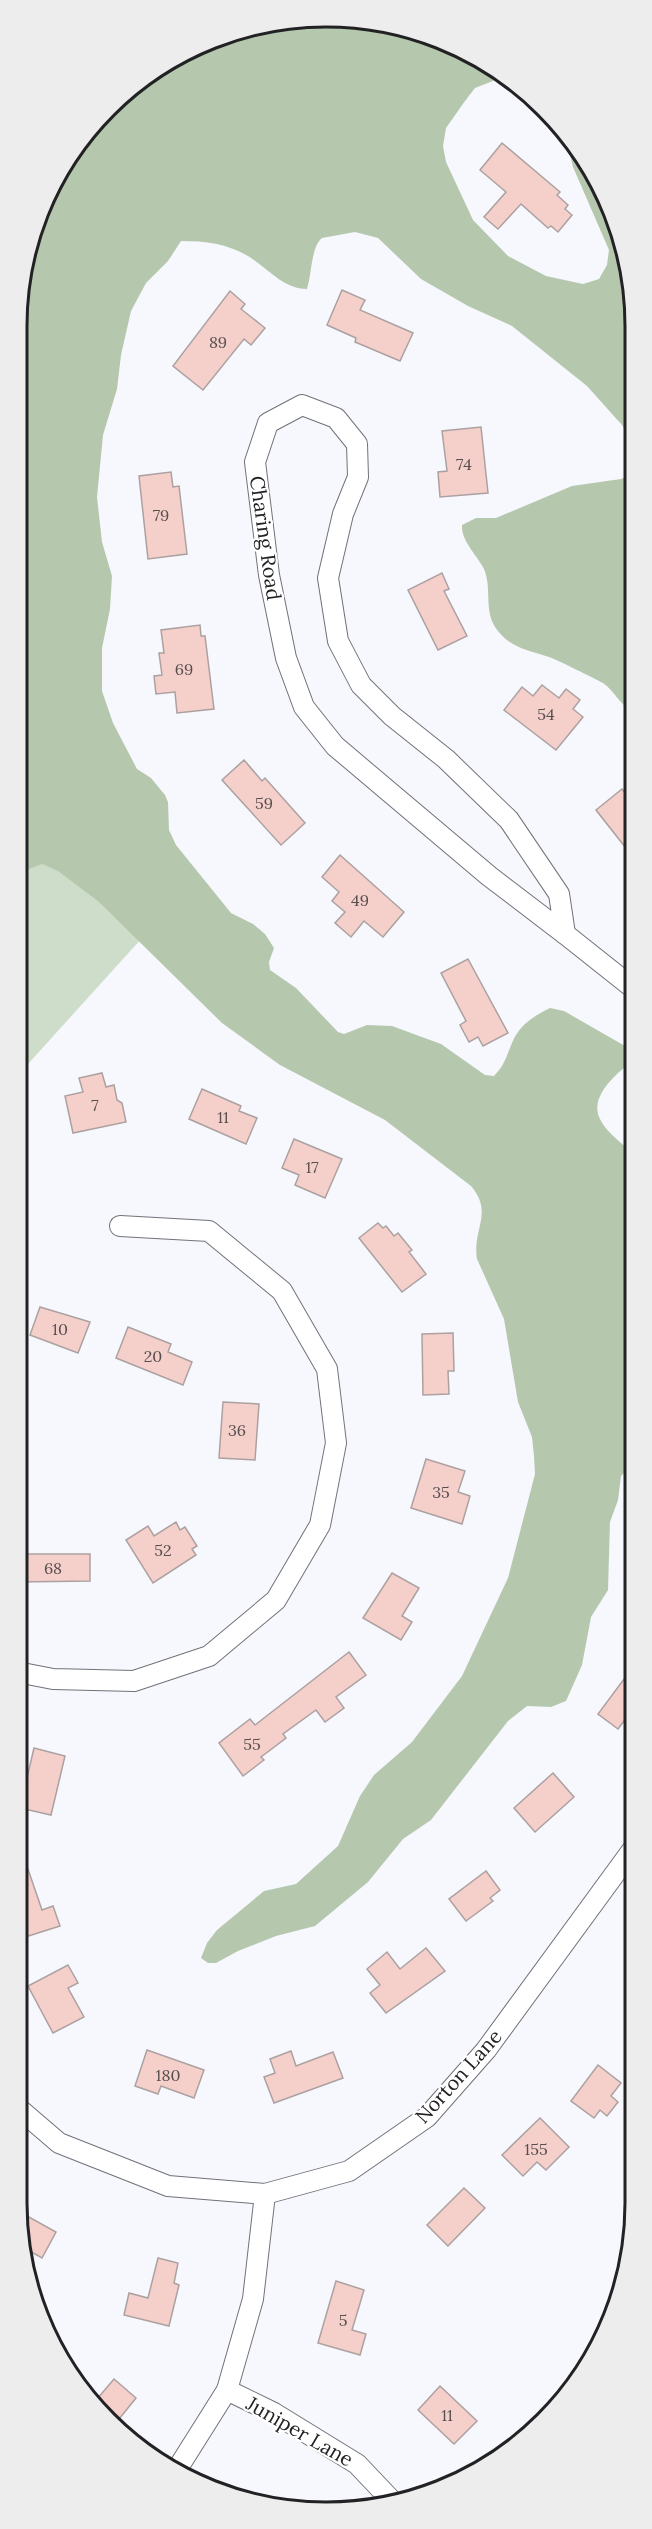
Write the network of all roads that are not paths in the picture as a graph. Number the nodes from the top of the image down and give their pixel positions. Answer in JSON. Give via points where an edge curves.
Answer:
{"nodes":[{"id":1,"x":566,"y":934,"type":"junction"},
{"id":2,"x":625,"y":982,"type":"edge"},
{"id":3,"x":120,"y":1226,"type":"dead end"},
{"id":4,"x":27,"y":1674,"type":"edge"},
{"id":5,"x":625,"y":1860,"type":"edge"},
{"id":6,"x":27,"y":2116,"type":"edge"},
{"id":7,"x":265,"y":2194,"type":"junction"},
{"id":8,"x":227,"y":2390,"type":"junction"},
{"id":9,"x":180,"y":2464,"type":"edge"},
{"id":10,"x":387,"y":2495,"type":"edge"}],
"edges":[{"from":1,"to":1,"type":"street","name":"Charing Road","via":[[559,894],[509,820],[361,685],[338,641],[328,578],[343,513],[358,477],[357,444],[336,418],[302,405],[268,423],[255,462],[269,575],[286,658],[304,706],[335,746],[489,876]]},
{"from":1,"to":2,"type":"street","name":"Charing Road"},
{"from":3,"to":4,"type":"street","via":[[209,1231],[282,1291],[327,1368],[336,1443],[320,1525],[276,1600],[209,1656],[134,1681],[53,1679]]},
{"from":5,"to":7,"type":"street","name":"Norton Lane","via":[[486,2050],[427,2117],[349,2171]]},
{"from":6,"to":7,"type":"street","name":"Norton Lane","via":[[59,2143],[168,2186]]},
{"from":7,"to":8,"type":"street","via":[[253,2299]]},
{"from":8,"to":9,"type":"street"},
{"from":8,"to":10,"type":"street","name":"Juniper Lane","via":[[274,2413],[357,2464]]}]}
